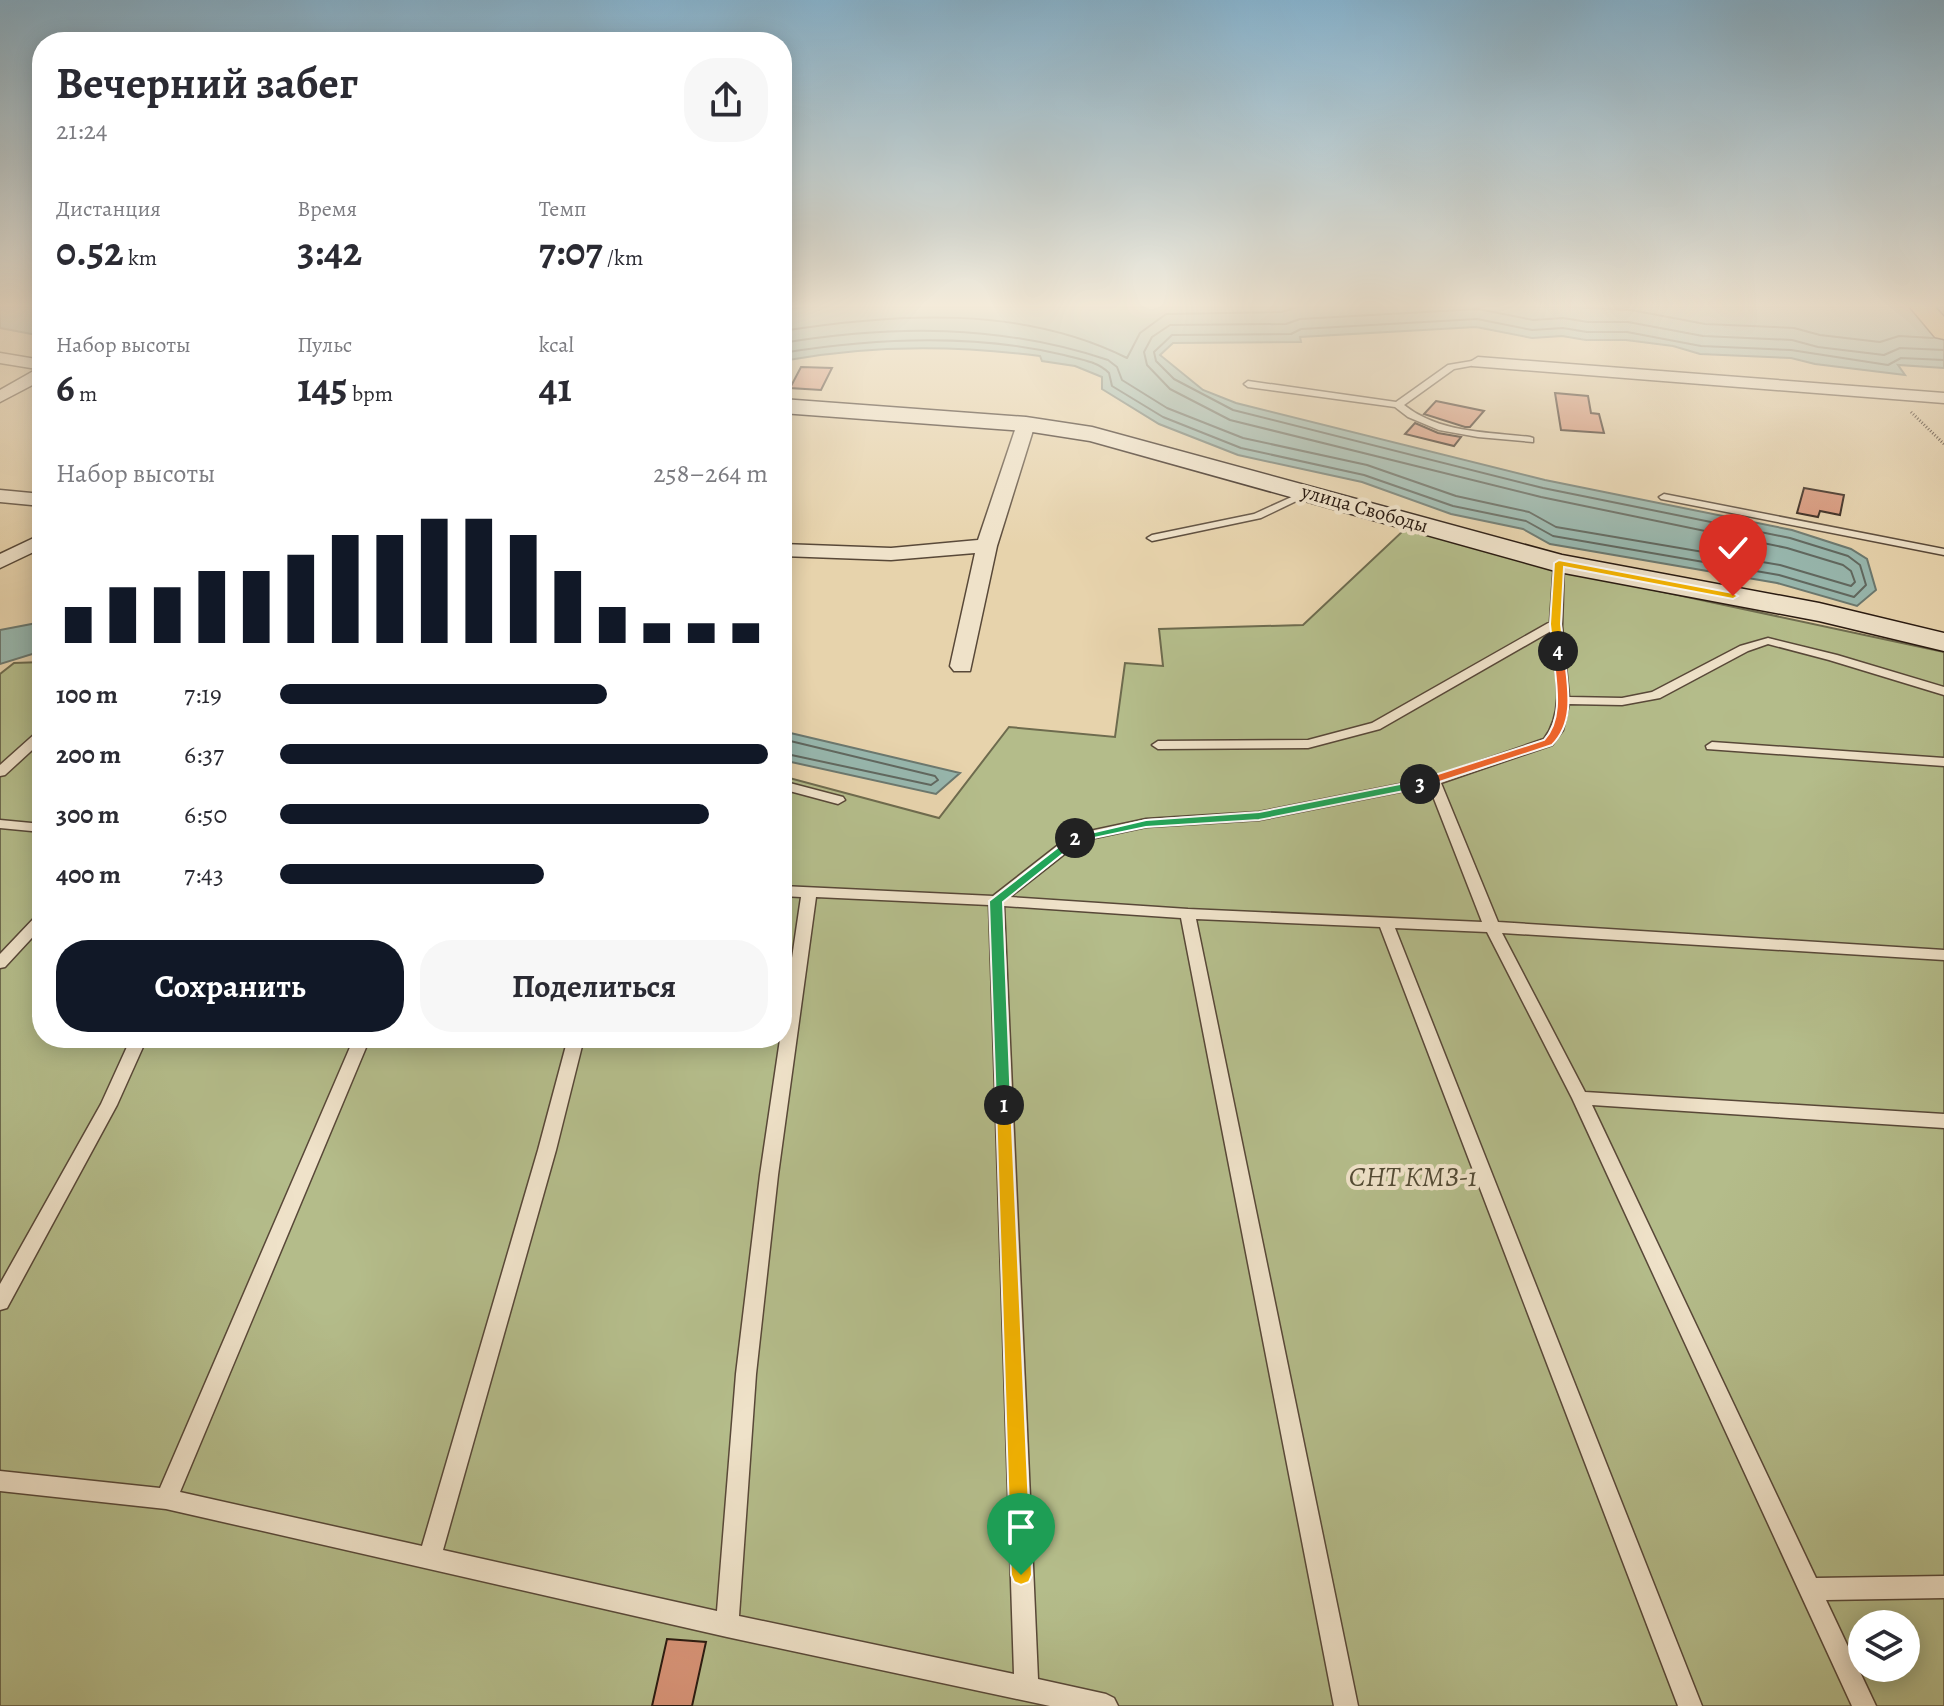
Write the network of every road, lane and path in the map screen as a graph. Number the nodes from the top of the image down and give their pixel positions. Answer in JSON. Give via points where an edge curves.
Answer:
{"nodes":[{"id":1,"x":1267,"y":387,"type":"edge"},
{"id":2,"x":1424,"y":387,"type":"edge"},
{"id":3,"x":1793,"y":387,"type":"edge"},
{"id":4,"x":1888,"y":394,"type":"junction"},
{"id":5,"x":1944,"y":398,"type":"edge"},
{"id":6,"x":1398,"y":405,"type":"junction"},
{"id":7,"x":792,"y":407,"type":"edge"},
{"id":8,"x":1026,"y":424,"type":"junction"},
{"id":9,"x":1530,"y":440,"type":"dead end"},
{"id":10,"x":1944,"y":444,"type":"edge"},
{"id":11,"x":1310,"y":492,"type":"junction"},
{"id":12,"x":0,"y":496,"type":"edge"},
{"id":13,"x":1664,"y":497,"type":"dead end"},
{"id":14,"x":32,"y":499,"type":"edge"},
{"id":15,"x":1152,"y":538,"type":"dead end"},
{"id":16,"x":32,"y":545,"type":"edge"},
{"id":17,"x":987,"y":546,"type":"junction"},
{"id":18,"x":792,"y":550,"type":"edge"},
{"id":19,"x":1944,"y":552,"type":"edge"},
{"id":20,"x":0,"y":562,"type":"edge"},
{"id":21,"x":1559,"y":563,"type":"junction"},
{"id":22,"x":1555,"y":624,"type":"junction"},
{"id":23,"x":1944,"y":642,"type":"edge"},
{"id":24,"x":962,"y":666,"type":"dead end"},
{"id":25,"x":1944,"y":691,"type":"edge"},
{"id":26,"x":1563,"y":700,"type":"junction"},
{"id":27,"x":32,"y":743,"type":"edge"},
{"id":28,"x":1158,"y":745,"type":"dead end"},
{"id":29,"x":1712,"y":746,"type":"dead end"},
{"id":30,"x":1944,"y":762,"type":"edge"},
{"id":31,"x":0,"y":772,"type":"edge"},
{"id":32,"x":1434,"y":781,"type":"junction"},
{"id":33,"x":792,"y":788,"type":"edge"},
{"id":34,"x":838,"y":800,"type":"dead end"},
{"id":35,"x":0,"y":824,"type":"edge"},
{"id":36,"x":32,"y":827,"type":"edge"},
{"id":37,"x":792,"y":892,"type":"edge"},
{"id":38,"x":809,"y":893,"type":"junction"},
{"id":39,"x":996,"y":901,"type":"junction"},
{"id":40,"x":1188,"y":914,"type":"junction"},
{"id":41,"x":1385,"y":921,"type":"junction"},
{"id":42,"x":1492,"y":927,"type":"junction"},
{"id":43,"x":32,"y":929,"type":"edge"},
{"id":44,"x":1944,"y":955,"type":"edge"},
{"id":45,"x":0,"y":963,"type":"edge"},
{"id":46,"x":792,"y":1013,"type":"edge"},
{"id":47,"x":135,"y":1048,"type":"edge"},
{"id":48,"x":358,"y":1048,"type":"edge"},
{"id":49,"x":573,"y":1048,"type":"edge"},
{"id":50,"x":787,"y":1048,"type":"edge"},
{"id":51,"x":1580,"y":1098,"type":"junction"},
{"id":52,"x":1944,"y":1121,"type":"edge"},
{"id":53,"x":0,"y":1302,"type":"edge"},
{"id":54,"x":0,"y":1481,"type":"edge"},
{"id":55,"x":166,"y":1499,"type":"junction"},
{"id":56,"x":430,"y":1557,"type":"junction"},
{"id":57,"x":1944,"y":1587,"type":"edge"},
{"id":58,"x":1809,"y":1589,"type":"junction"},
{"id":59,"x":727,"y":1625,"type":"junction"},
{"id":60,"x":1026,"y":1687,"type":"junction"},
{"id":61,"x":1106,"y":1706,"type":"edge"},
{"id":62,"x":1346,"y":1706,"type":"edge"},
{"id":63,"x":1690,"y":1706,"type":"edge"},
{"id":64,"x":1864,"y":1706,"type":"edge"}],
"edges":[{"from":1,"to":6,"type":"lane"},
{"from":2,"to":6,"type":"lane"},
{"from":3,"to":4,"type":"street"},
{"from":4,"to":5,"type":"street"},
{"from":4,"to":10,"type":"path"},
{"from":6,"to":9,"type":"lane","via":[[1410,417],[1448,428]]},
{"from":7,"to":8,"type":"street","name":"улица Свободы"},
{"from":8,"to":11,"type":"street","name":"улица Свободы","via":[[1092,434]]},
{"from":8,"to":17,"type":"street"},
{"from":11,"to":15,"type":"lane","via":[[1257,516]]},
{"from":11,"to":21,"type":"street","name":"улица Свободы"},
{"from":12,"to":14,"type":"street"},
{"from":13,"to":19,"type":"lane"},
{"from":16,"to":20,"type":"street"},
{"from":17,"to":18,"type":"street","via":[[891,554]]},
{"from":17,"to":24,"type":"street"},
{"from":21,"to":22,"type":"lane"},
{"from":21,"to":23,"type":"street","name":"улица Свободы","via":[[1819,612]]},
{"from":22,"to":26,"type":"lane"},
{"from":22,"to":28,"type":"lane","via":[[1376,726],[1308,744]]},
{"from":25,"to":26,"type":"lane","via":[[1768,641],[1655,696],[1612,702]]},
{"from":26,"to":32,"type":"lane","via":[[1559,731],[1548,742]]},
{"from":27,"to":31,"type":"lane"},
{"from":29,"to":30,"type":"lane"},
{"from":32,"to":39,"type":"lane","via":[[1259,816],[1146,823],[1076,838]]},
{"from":32,"to":42,"type":"lane"},
{"from":33,"to":34,"type":"lane"},
{"from":35,"to":36,"type":"lane"},
{"from":37,"to":38,"type":"lane"},
{"from":38,"to":39,"type":"lane"},
{"from":38,"to":46,"type":"lane"},
{"from":39,"to":40,"type":"lane"},
{"from":39,"to":60,"type":"lane"},
{"from":40,"to":41,"type":"lane"},
{"from":40,"to":62,"type":"lane"},
{"from":41,"to":42,"type":"lane"},
{"from":41,"to":63,"type":"lane"},
{"from":42,"to":44,"type":"lane"},
{"from":42,"to":51,"type":"lane"},
{"from":43,"to":45,"type":"lane"},
{"from":47,"to":53,"type":"lane","via":[[109,1105]]},
{"from":48,"to":55,"type":"lane"},
{"from":49,"to":56,"type":"lane"},
{"from":50,"to":59,"type":"lane","via":[[746,1374]]},
{"from":51,"to":52,"type":"lane"},
{"from":51,"to":58,"type":"lane"},
{"from":54,"to":55,"type":"lane"},
{"from":55,"to":56,"type":"lane"},
{"from":56,"to":59,"type":"lane"},
{"from":57,"to":58,"type":"lane"},
{"from":58,"to":64,"type":"lane"},
{"from":59,"to":60,"type":"lane"},
{"from":60,"to":61,"type":"lane"}]}
